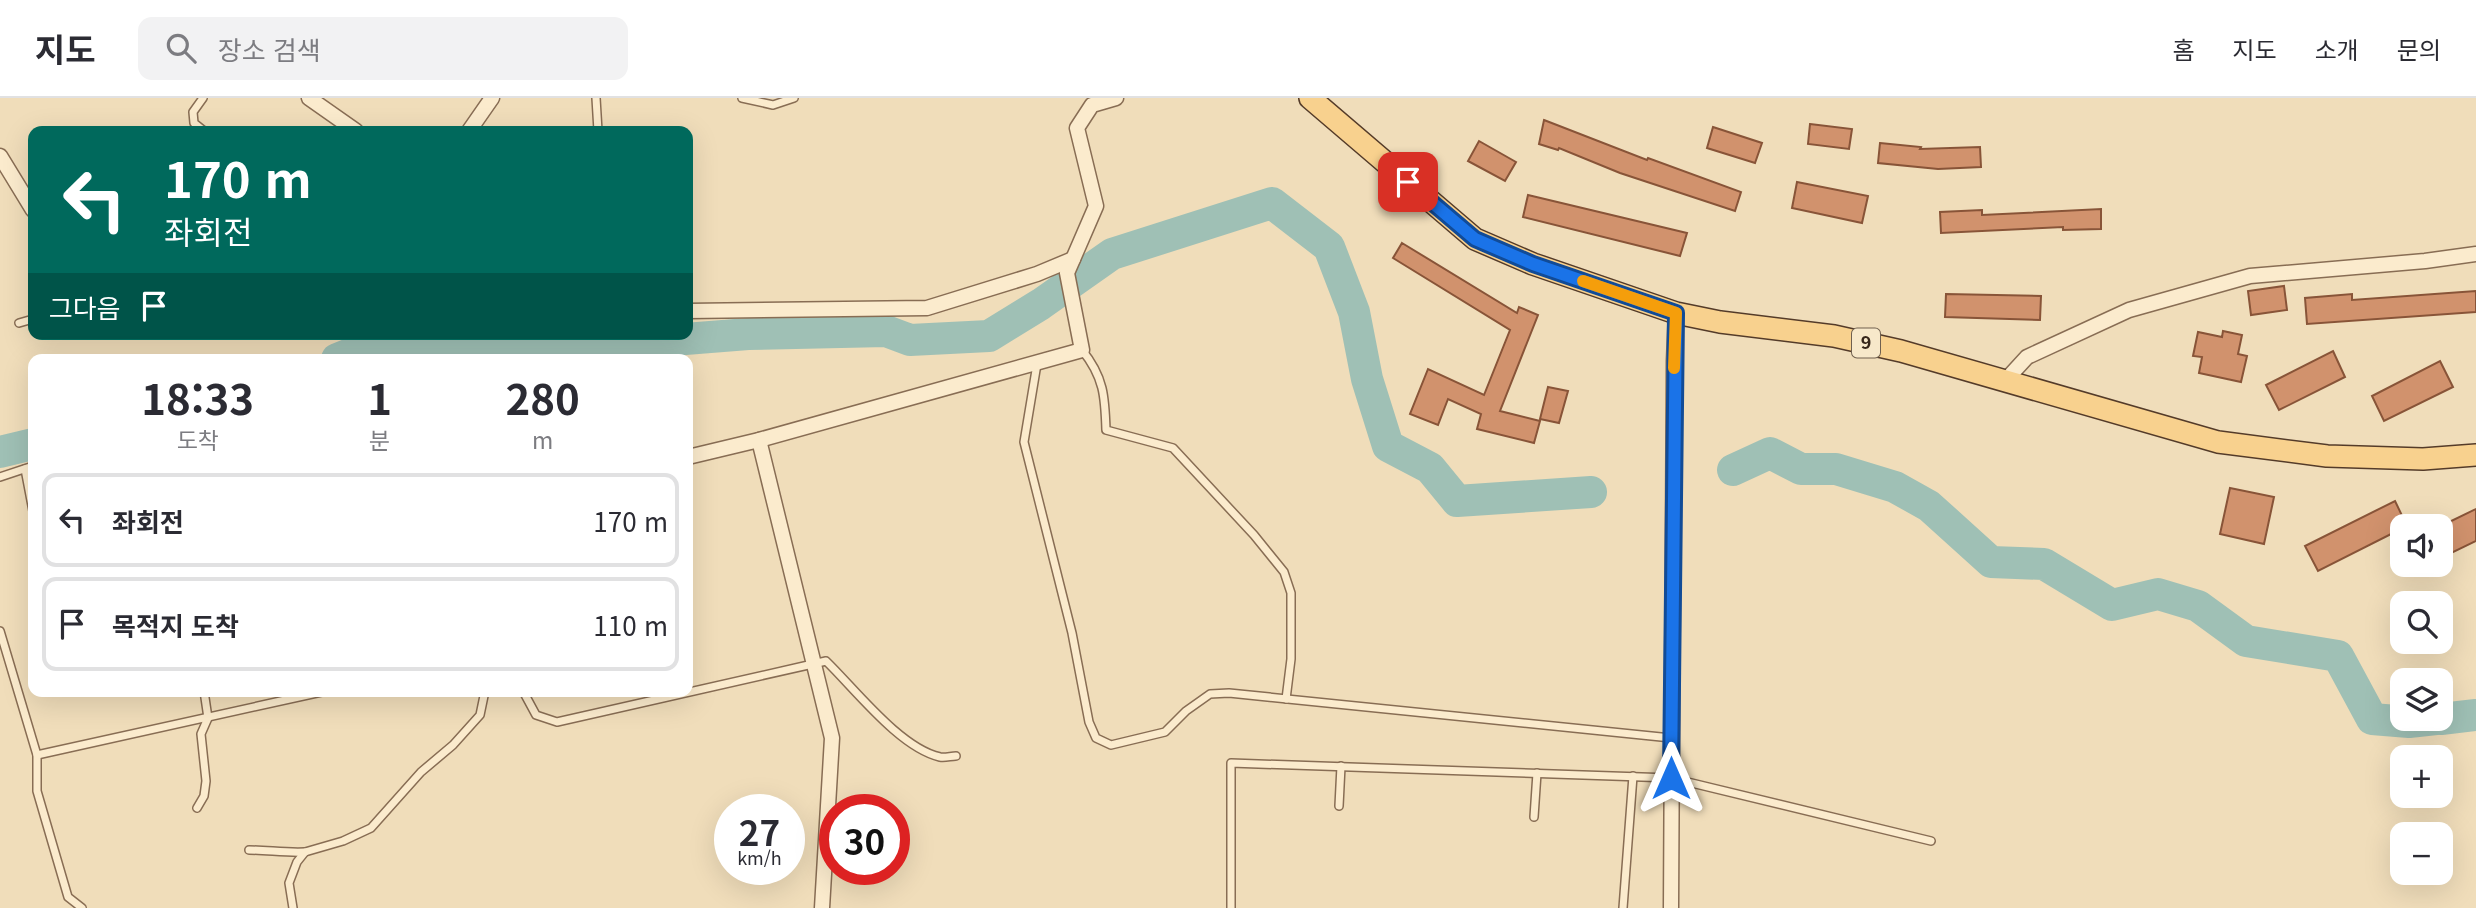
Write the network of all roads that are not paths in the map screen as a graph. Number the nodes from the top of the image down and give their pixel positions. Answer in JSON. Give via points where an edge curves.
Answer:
{"nodes":[{"id":1,"x":203,"y":98,"type":"edge"},
{"id":2,"x":309,"y":98,"type":"edge"},
{"id":3,"x":492,"y":98,"type":"edge"},
{"id":4,"x":596,"y":98,"type":"edge"},
{"id":5,"x":742,"y":98,"type":"edge"},
{"id":6,"x":794,"y":98,"type":"edge"},
{"id":7,"x":1116,"y":98,"type":"edge"},
{"id":8,"x":1310,"y":98,"type":"edge"},
{"id":9,"x":763,"y":100,"type":"edge"},
{"id":10,"x":198,"y":126,"type":"edge"},
{"id":11,"x":349,"y":126,"type":"edge"},
{"id":12,"x":472,"y":126,"type":"edge"},
{"id":13,"x":598,"y":126,"type":"edge"},
{"id":14,"x":0,"y":156,"type":"edge"},
{"id":15,"x":28,"y":202,"type":"edge"},
{"id":16,"x":2476,"y":254,"type":"edge"},
{"id":17,"x":1073,"y":258,"type":"junction"},
{"id":18,"x":693,"y":311,"type":"edge"},
{"id":19,"x":1676,"y":313,"type":"junction"},
{"id":20,"x":28,"y":320,"type":"edge"},
{"id":21,"x":19,"y":323,"type":"dead end"},
{"id":22,"x":1082,"y":351,"type":"junction"},
{"id":23,"x":1037,"y":363,"type":"junction"},
{"id":24,"x":2005,"y":381,"type":"junction"},
{"id":25,"x":759,"y":440,"type":"junction"},
{"id":26,"x":693,"y":456,"type":"edge"},
{"id":27,"x":2476,"y":456,"type":"edge"},
{"id":28,"x":28,"y":468,"type":"edge"},
{"id":29,"x":24,"y":469,"type":"junction"},
{"id":30,"x":0,"y":477,"type":"edge"},
{"id":31,"x":28,"y":488,"type":"edge"},
{"id":32,"x":0,"y":631,"type":"edge"},
{"id":33,"x":814,"y":662,"type":"junction"},
{"id":34,"x":693,"y":690,"type":"edge"},
{"id":35,"x":205,"y":697,"type":"edge"},
{"id":36,"x":301,"y":697,"type":"edge"},
{"id":37,"x":484,"y":697,"type":"edge"},
{"id":38,"x":526,"y":697,"type":"edge"},
{"id":39,"x":664,"y":697,"type":"edge"},
{"id":40,"x":1286,"y":699,"type":"junction"},
{"id":41,"x":208,"y":718,"type":"junction"},
{"id":42,"x":1671,"y":738,"type":"junction"},
{"id":43,"x":37,"y":755,"type":"junction"},
{"id":44,"x":956,"y":756,"type":"dead end"},
{"id":45,"x":1341,"y":766,"type":"junction"},
{"id":46,"x":1537,"y":773,"type":"junction"},
{"id":47,"x":1633,"y":776,"type":"junction"},
{"id":48,"x":1671,"y":778,"type":"junction"},
{"id":49,"x":1339,"y":806,"type":"dead end"},
{"id":50,"x":197,"y":808,"type":"dead end"},
{"id":51,"x":1534,"y":817,"type":"dead end"},
{"id":52,"x":1931,"y":841,"type":"dead end"},
{"id":53,"x":249,"y":850,"type":"dead end"},
{"id":54,"x":305,"y":852,"type":"junction"},
{"id":55,"x":82,"y":908,"type":"edge"},
{"id":56,"x":293,"y":908,"type":"edge"},
{"id":57,"x":822,"y":908,"type":"edge"},
{"id":58,"x":1231,"y":908,"type":"edge"},
{"id":59,"x":1623,"y":908,"type":"edge"},
{"id":60,"x":1671,"y":908,"type":"edge"}],
"edges":[{"from":1,"to":10,"type":"lane","via":[[193,112]]},
{"from":2,"to":11,"type":"street"},
{"from":3,"to":12,"type":"street"},
{"from":4,"to":13,"type":"lane"},
{"from":5,"to":9,"type":"lane"},
{"from":6,"to":9,"type":"lane","via":[[773,105]]},
{"from":7,"to":17,"type":"street","via":[[1092,105],[1077,128],[1096,206]]},
{"from":8,"to":19,"type":"main road","number":"9","via":[[1475,239]]},
{"from":14,"to":15,"type":"street"},
{"from":16,"to":24,"type":"street","via":[[2250,276],[2129,310],[2028,357]]},
{"from":17,"to":18,"type":"street","via":[[928,308]]},
{"from":17,"to":22,"type":"street","via":[[1067,273]]},
{"from":19,"to":24,"type":"main road","number":"9","via":[[1834,336]]},
{"from":19,"to":42,"type":"street"},
{"from":20,"to":21,"type":"lane"},
{"from":22,"to":23,"type":"street"},
{"from":22,"to":40,"type":"lane","via":[[1095,367],[1105,396],[1105,430],[1172,448],[1284,572],[1291,593]]},
{"from":23,"to":25,"type":"street"},
{"from":23,"to":40,"type":"lane","via":[[1024,442],[1096,738],[1111,745],[1164,732],[1210,694]]},
{"from":24,"to":27,"type":"main road","number":"9","via":[[2218,442],[2327,456]]},
{"from":25,"to":26,"type":"street"},
{"from":25,"to":33,"type":"street"},
{"from":28,"to":29,"type":"lane"},
{"from":29,"to":30,"type":"lane"},
{"from":29,"to":31,"type":"lane"},
{"from":32,"to":43,"type":"lane"},
{"from":33,"to":34,"type":"lane"},
{"from":33,"to":44,"type":"lane","via":[[826,661],[898,734],[940,757]]},
{"from":33,"to":57,"type":"street","via":[[832,738]]},
{"from":35,"to":41,"type":"lane"},
{"from":36,"to":41,"type":"lane"},
{"from":37,"to":54,"type":"lane","via":[[480,715],[371,828]]},
{"from":38,"to":39,"type":"lane","via":[[536,715],[557,722]]},
{"from":40,"to":42,"type":"lane"},
{"from":41,"to":43,"type":"lane"},
{"from":41,"to":50,"type":"lane","via":[[201,734],[206,781]]},
{"from":42,"to":48,"type":"street"},
{"from":43,"to":55,"type":"lane","via":[[37,791],[68,897]]},
{"from":45,"to":46,"type":"lane"},
{"from":45,"to":49,"type":"lane"},
{"from":45,"to":58,"type":"lane","via":[[1231,763]]},
{"from":46,"to":47,"type":"lane"},
{"from":46,"to":51,"type":"lane"},
{"from":47,"to":48,"type":"lane"},
{"from":47,"to":59,"type":"lane"},
{"from":48,"to":52,"type":"lane"},
{"from":48,"to":60,"type":"street"},
{"from":53,"to":54,"type":"lane"},
{"from":54,"to":56,"type":"lane","via":[[289,883]]}]}
